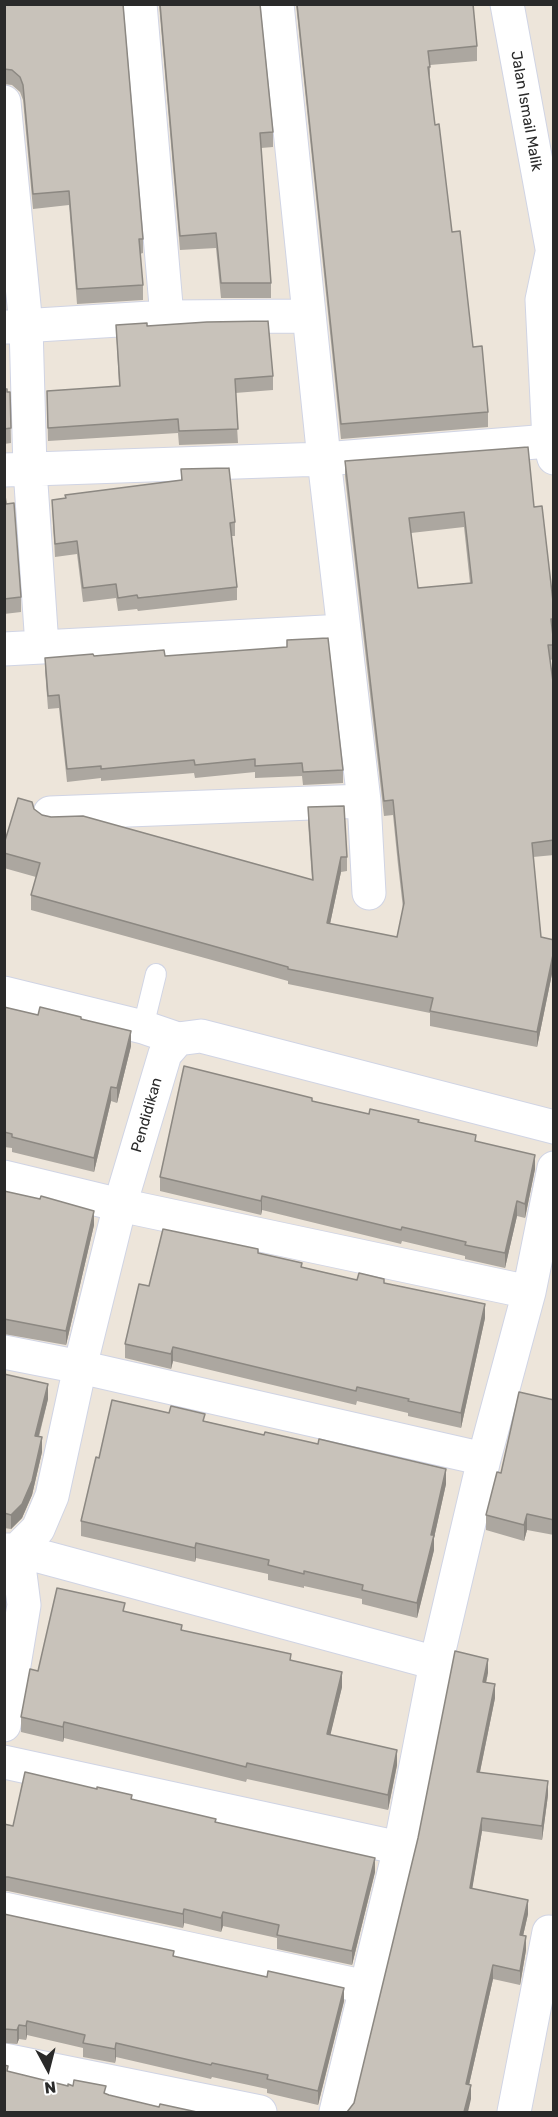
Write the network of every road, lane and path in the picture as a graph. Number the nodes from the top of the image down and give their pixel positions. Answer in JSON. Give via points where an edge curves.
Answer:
{"nodes":[{"id":1,"x":140,"y":4,"type":"edge"},
{"id":2,"x":277,"y":4,"type":"edge"},
{"id":3,"x":507,"y":4,"type":"edge"},
{"id":4,"x":4,"y":102,"type":"edge"},
{"id":5,"x":553,"y":256,"type":"edge"},
{"id":6,"x":309,"y":316,"type":"junction"},
{"id":7,"x":167,"y":317,"type":"junction"},
{"id":8,"x":15,"y":326,"type":"edge"},
{"id":9,"x":551,"y":449,"type":"edge"},
{"id":10,"x":324,"y":459,"type":"junction"},
{"id":11,"x":17,"y":470,"type":"edge"},
{"id":12,"x":344,"y":631,"type":"junction"},
{"id":13,"x":42,"y":646,"type":"junction"},
{"id":14,"x":4,"y":649,"type":"edge"},
{"id":15,"x":364,"y":801,"type":"junction"},
{"id":16,"x":50,"y":813,"type":"dead end"},
{"id":17,"x":369,"y":893,"type":"dead end"},
{"id":18,"x":156,"y":974,"type":"dead end"},
{"id":19,"x":4,"y":993,"type":"edge"},
{"id":20,"x":143,"y":1027,"type":"junction"},
{"id":21,"x":178,"y":1039,"type":"junction"},
{"id":22,"x":554,"y":1127,"type":"edge"},
{"id":23,"x":554,"y":1168,"type":"edge"},
{"id":24,"x":4,"y":1177,"type":"edge"},
{"id":25,"x":120,"y":1205,"type":"junction"},
{"id":26,"x":529,"y":1292,"type":"junction"},
{"id":27,"x":4,"y":1352,"type":"edge"},
{"id":28,"x":80,"y":1367,"type":"junction"},
{"id":29,"x":484,"y":1460,"type":"junction"},
{"id":30,"x":11,"y":1550,"type":"edge"},
{"id":31,"x":436,"y":1663,"type":"junction"},
{"id":32,"x":4,"y":1725,"type":"edge"},
{"id":33,"x":4,"y":1762,"type":"edge"},
{"id":34,"x":400,"y":1848,"type":"junction"},
{"id":35,"x":4,"y":1909,"type":"edge"},
{"id":36,"x":549,"y":1932,"type":"dead end"},
{"id":37,"x":366,"y":1987,"type":"junction"},
{"id":38,"x":541,"y":2046,"type":"edge"},
{"id":39,"x":4,"y":2060,"type":"edge"},
{"id":40,"x":260,"y":2112,"type":"edge"},
{"id":41,"x":336,"y":2112,"type":"edge"},
{"id":42,"x":514,"y":2112,"type":"edge"}],
"edges":[{"from":1,"to":7,"type":"street"},
{"from":2,"to":6,"type":"street"},
{"from":3,"to":5,"type":"street","name":"Jalan Ismail Malik"},
{"from":4,"to":8,"type":"street"},
{"from":5,"to":9,"type":"street","name":"Jalan Ismail Malik","via":[[542,300]]},
{"from":6,"to":7,"type":"street"},
{"from":6,"to":10,"type":"street"},
{"from":7,"to":8,"type":"street"},
{"from":8,"to":11,"type":"street"},
{"from":9,"to":10,"type":"street"},
{"from":10,"to":11,"type":"street"},
{"from":10,"to":12,"type":"street"},
{"from":11,"to":13,"type":"street"},
{"from":12,"to":13,"type":"street"},
{"from":12,"to":15,"type":"street"},
{"from":13,"to":14,"type":"street"},
{"from":15,"to":16,"type":"street"},
{"from":15,"to":17,"type":"street"},
{"from":18,"to":20,"type":"lane"},
{"from":19,"to":20,"type":"street"},
{"from":20,"to":21,"type":"street"},
{"from":21,"to":22,"type":"street","via":[[201,1036]]},
{"from":21,"to":25,"type":"street","name":"Pendidikan","via":[[165,1054]]},
{"from":23,"to":26,"type":"street"},
{"from":24,"to":25,"type":"street"},
{"from":25,"to":26,"type":"street"},
{"from":25,"to":28,"type":"street","name":"Pendidikan"},
{"from":26,"to":29,"type":"street"},
{"from":27,"to":28,"type":"street"},
{"from":28,"to":29,"type":"street"},
{"from":28,"to":30,"type":"street","name":"Pendidikan","via":[[52,1497],[38,1529]]},
{"from":29,"to":31,"type":"street"},
{"from":30,"to":31,"type":"street"},
{"from":30,"to":32,"type":"street","via":[[24,1605]]},
{"from":31,"to":34,"type":"street"},
{"from":33,"to":34,"type":"street"},
{"from":34,"to":37,"type":"street"},
{"from":35,"to":37,"type":"street"},
{"from":36,"to":38,"type":"street"},
{"from":37,"to":41,"type":"street"},
{"from":38,"to":42,"type":"street"},
{"from":39,"to":40,"type":"street"}]}
